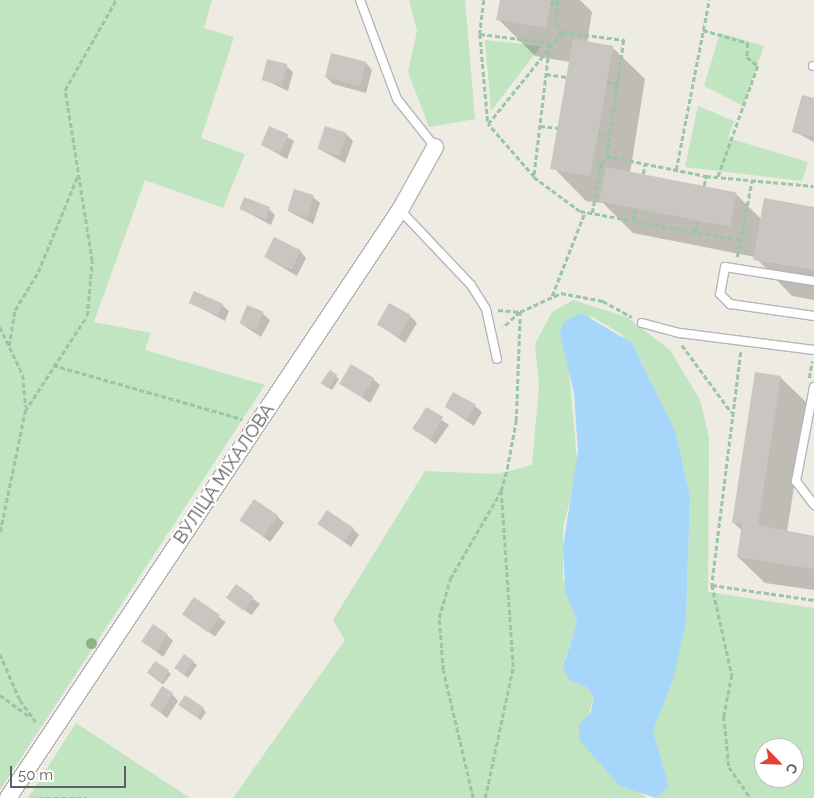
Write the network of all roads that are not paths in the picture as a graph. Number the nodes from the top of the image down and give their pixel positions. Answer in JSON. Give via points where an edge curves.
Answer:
{"nodes":[{"id":1,"x":360,"y":0,"type":"edge"},
{"id":2,"x":435,"y":147,"type":"joint"},
{"id":3,"x":400,"y":210,"type":"junction"},
{"id":4,"x":814,"y":281,"type":"edge"},
{"id":5,"x":814,"y":316,"type":"edge"},
{"id":6,"x":642,"y":323,"type":"road end"},
{"id":7,"x":814,"y":350,"type":"edge"},
{"id":8,"x":497,"y":359,"type":"dead end"},
{"id":9,"x":814,"y":388,"type":"edge"},
{"id":10,"x":814,"y":505,"type":"edge"},
{"id":11,"x":8,"y":798,"type":"edge"}],
"edges":[{"from":1,"to":2,"type":"lane","via":[[396,99]]},
{"from":2,"to":3,"type":"street","name":"ВУЛІЦА МІХАЛОВА"},
{"from":3,"to":8,"type":"lane","via":[[470,285],[486,310]]},
{"from":3,"to":11,"type":"street","name":"ВУЛІЦА МІХАЛОВА"},
{"from":4,"to":5,"type":"lane","via":[[725,267],[720,294],[730,304]]},
{"from":6,"to":7,"type":"lane","via":[[673,332]]},
{"from":9,"to":10,"type":"lane","via":[[796,481]]}]}
